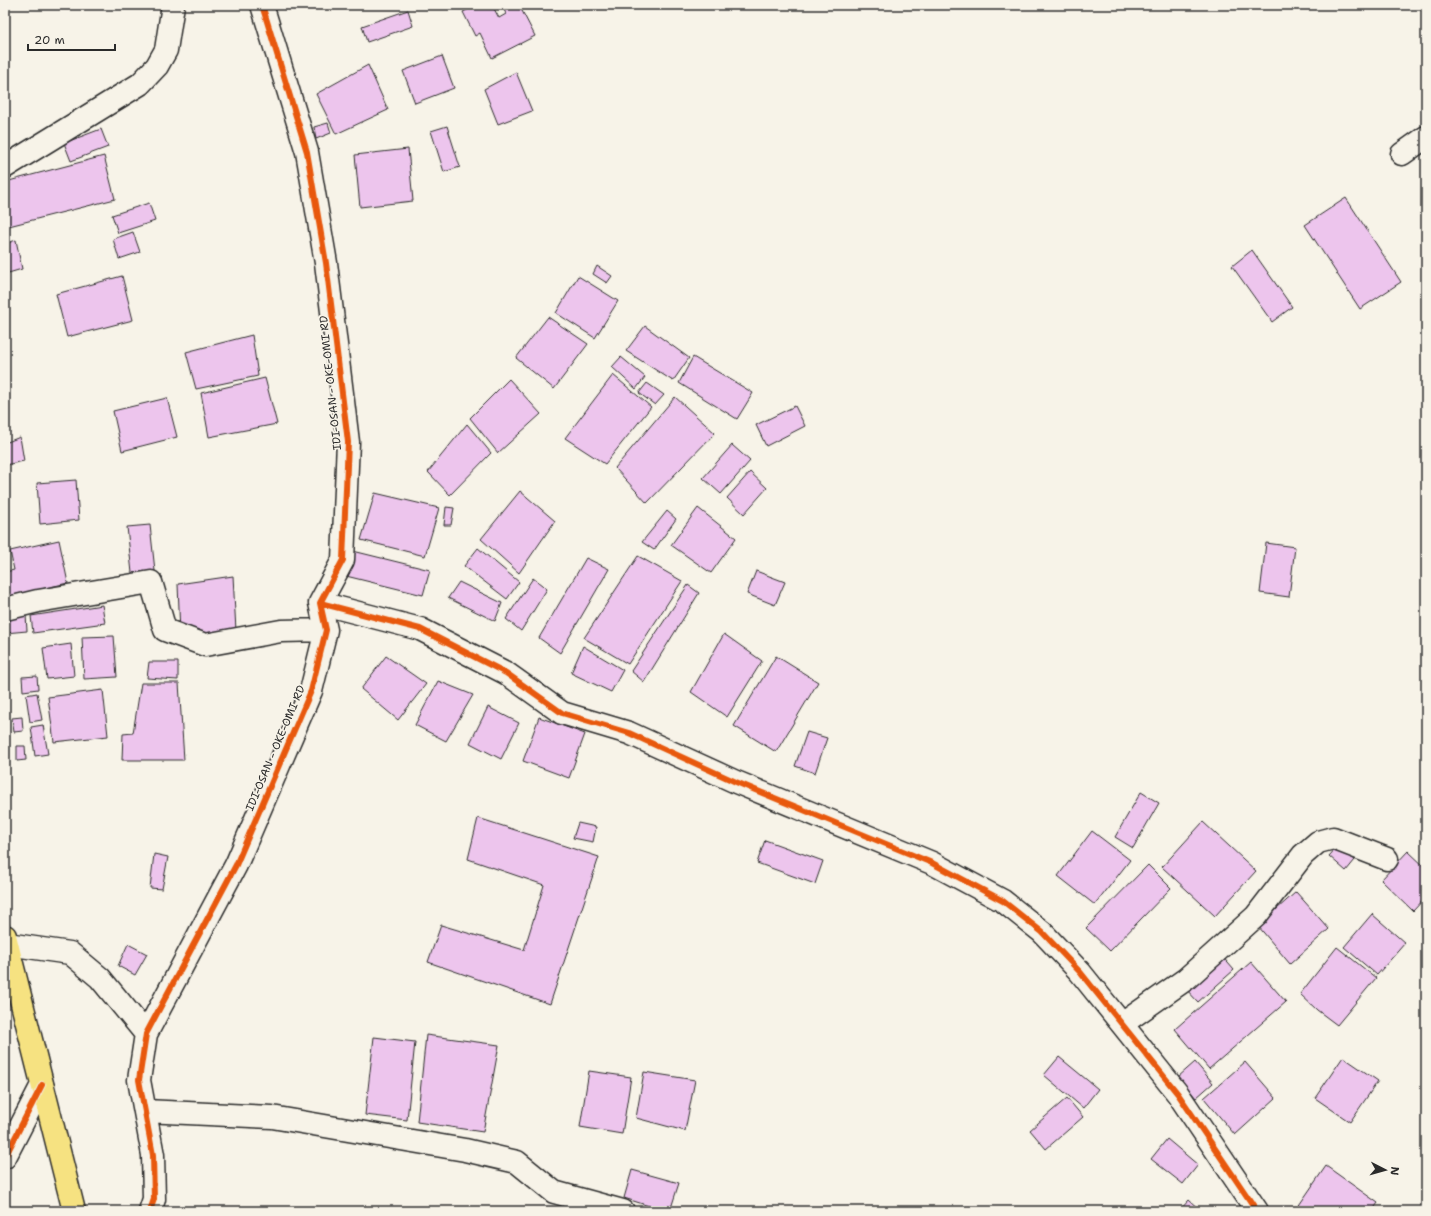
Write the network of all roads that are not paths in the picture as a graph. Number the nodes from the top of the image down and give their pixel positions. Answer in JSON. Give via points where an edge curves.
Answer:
{"nodes":[{"id":1,"x":173,"y":5,"type":"edge"},
{"id":2,"x":262,"y":5,"type":"edge"},
{"id":3,"x":1426,"y":137,"type":"edge"},
{"id":4,"x":1402,"y":154,"type":"dead end"},
{"id":5,"x":5,"y":167,"type":"edge"},
{"id":6,"x":320,"y":603,"type":"junction"},
{"id":7,"x":5,"y":609,"type":"edge"},
{"id":8,"x":326,"y":630,"type":"junction"},
{"id":9,"x":1387,"y":860,"type":"dead end"},
{"id":10,"x":6,"y":940,"type":"edge"},
{"id":11,"x":1122,"y":1024,"type":"junction"},
{"id":12,"x":146,"y":1034,"type":"junction"},
{"id":13,"x":42,"y":1085,"type":"junction"},
{"id":14,"x":145,"y":1111,"type":"junction"},
{"id":15,"x":5,"y":1157,"type":"edge"},
{"id":16,"x":74,"y":1211,"type":"edge"},
{"id":17,"x":150,"y":1211,"type":"edge"},
{"id":18,"x":623,"y":1211,"type":"edge"},
{"id":19,"x":1257,"y":1211,"type":"edge"}],
"edges":[{"from":1,"to":5,"type":"street","via":[[166,50],[157,66],[140,84]]},
{"from":2,"to":6,"type":"street","name":"IDI-OSAN - OKE-OMI RD","via":[[307,152],[326,263],[348,442],[343,560]]},
{"from":3,"to":4,"type":"street"},
{"from":6,"to":8,"type":"street","name":"IDI-OSAN - OKE-OMI RD"},
{"from":6,"to":11,"type":"street","via":[[420,629],[506,673],[562,712],[629,733],[736,782],[938,867],[1003,901],[1042,932],[1080,972]]},
{"from":7,"to":8,"type":"street","via":[[151,582],[165,630],[205,645],[281,631]]},
{"from":8,"to":12,"type":"street","name":"IDI-OSAN - OKE-OMI RD","via":[[311,691],[236,865]]},
{"from":9,"to":11,"type":"street","via":[[1333,838],[1318,842],[1303,855],[1256,916],[1186,979]]},
{"from":10,"to":12,"type":"street","via":[[70,953],[100,978]]},
{"from":10,"to":13,"type":"main road"},
{"from":11,"to":19,"type":"street","via":[[1178,1094]]},
{"from":12,"to":14,"type":"street","name":"IDI-OSAN - OKE-OMI RD","via":[[139,1080]]},
{"from":13,"to":15,"type":"street"},
{"from":13,"to":16,"type":"main road"},
{"from":14,"to":17,"type":"street","name":"IDI-OSAN - OKE-OMI RD","via":[[153,1155],[154,1199]]},
{"from":14,"to":18,"type":"street","via":[[272,1117],[465,1150],[517,1162],[554,1192]]}]}
